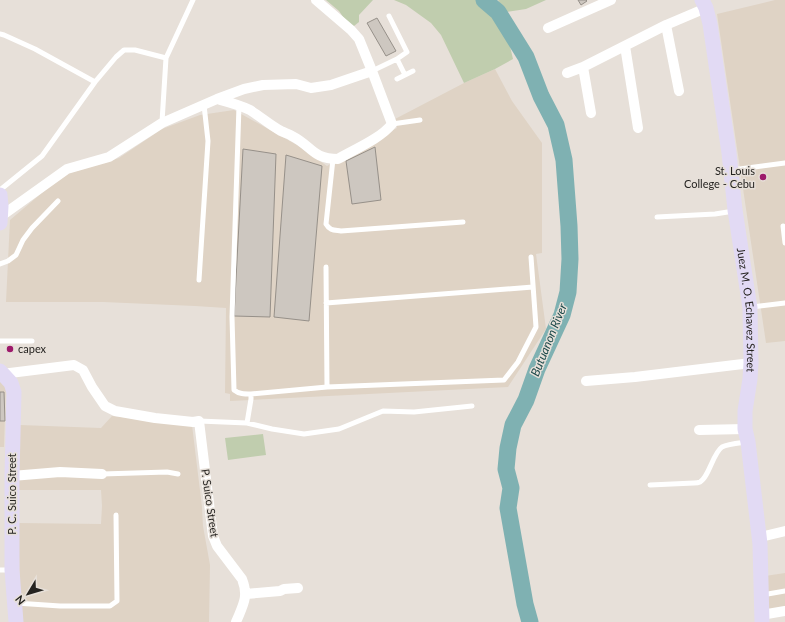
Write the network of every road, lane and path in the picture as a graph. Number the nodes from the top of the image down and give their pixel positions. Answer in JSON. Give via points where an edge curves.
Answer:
{"nodes":[{"id":1,"x":194,"y":0,"type":"edge"},
{"id":2,"x":316,"y":0,"type":"edge"},
{"id":3,"x":611,"y":0,"type":"edge"},
{"id":4,"x":704,"y":4,"type":"edge"},
{"id":5,"x":389,"y":16,"type":"dead end"},
{"id":6,"x":666,"y":25,"type":"junction"},
{"id":7,"x":548,"y":28,"type":"dead end"},
{"id":8,"x":0,"y":34,"type":"edge"},
{"id":9,"x":625,"y":46,"type":"junction"},
{"id":10,"x":166,"y":58,"type":"junction"},
{"id":11,"x":397,"y":59,"type":"junction"},
{"id":12,"x":583,"y":67,"type":"junction"},
{"id":13,"x":372,"y":70,"type":"junction"},
{"id":14,"x":413,"y":70,"type":"dead end"},
{"id":15,"x":567,"y":73,"type":"dead end"},
{"id":16,"x":405,"y":75,"type":"junction"},
{"id":17,"x":397,"y":79,"type":"dead end"},
{"id":18,"x":95,"y":82,"type":"junction"},
{"id":19,"x":679,"y":91,"type":"dead end"},
{"id":20,"x":218,"y":99,"type":"junction"},
{"id":21,"x":204,"y":105,"type":"junction"},
{"id":22,"x":239,"y":106,"type":"junction"},
{"id":23,"x":591,"y":113,"type":"dead end"},
{"id":24,"x":420,"y":120,"type":"dead end"},
{"id":25,"x":162,"y":123,"type":"junction"},
{"id":26,"x":392,"y":124,"type":"junction"},
{"id":27,"x":638,"y":128,"type":"dead end"},
{"id":28,"x":333,"y":159,"type":"junction"},
{"id":29,"x":785,"y":163,"type":"edge"},
{"id":30,"x":732,"y":170,"type":"junction"},
{"id":31,"x":0,"y":190,"type":"edge"},
{"id":32,"x":0,"y":195,"type":"edge"},
{"id":33,"x":58,"y":201,"type":"dead end"},
{"id":34,"x":735,"y":210,"type":"junction"},
{"id":35,"x":0,"y":217,"type":"edge"},
{"id":36,"x":657,"y":217,"type":"dead end"},
{"id":37,"x":463,"y":222,"type":"dead end"},
{"id":38,"x":0,"y":223,"type":"edge"},
{"id":39,"x":783,"y":226,"type":"dead end"},
{"id":40,"x":785,"y":243,"type":"edge"},
{"id":41,"x":531,"y":257,"type":"dead end"},
{"id":42,"x":0,"y":264,"type":"edge"},
{"id":43,"x":326,"y":267,"type":"dead end"},
{"id":44,"x":199,"y":280,"type":"dead end"},
{"id":45,"x":534,"y":287,"type":"junction"},
{"id":46,"x":326,"y":303,"type":"junction"},
{"id":47,"x":785,"y":304,"type":"edge"},
{"id":48,"x":750,"y":308,"type":"junction"},
{"id":49,"x":0,"y":341,"type":"edge"},
{"id":50,"x":32,"y":341,"type":"dead end"},
{"id":51,"x":751,"y":363,"type":"junction"},
{"id":52,"x":1,"y":372,"type":"edge"},
{"id":53,"x":586,"y":381,"type":"dead end"},
{"id":54,"x":327,"y":388,"type":"junction"},
{"id":55,"x":251,"y":394,"type":"junction"},
{"id":56,"x":472,"y":406,"type":"dead end"},
{"id":57,"x":199,"y":421,"type":"junction"},
{"id":58,"x":247,"y":423,"type":"junction"},
{"id":59,"x":699,"y":430,"type":"dead end"},
{"id":60,"x":746,"y":436,"type":"junction"},
{"id":61,"x":102,"y":474,"type":"joint"},
{"id":62,"x":178,"y":474,"type":"dead end"},
{"id":63,"x":12,"y":476,"type":"junction"},
{"id":64,"x":650,"y":485,"type":"dead end"},
{"id":65,"x":116,"y":515,"type":"dead end"},
{"id":66,"x":785,"y":531,"type":"edge"},
{"id":67,"x":785,"y":536,"type":"edge"},
{"id":68,"x":760,"y":540,"type":"junction"},
{"id":69,"x":6,"y":570,"type":"edge"},
{"id":70,"x":298,"y":588,"type":"dead end"},
{"id":71,"x":785,"y":591,"type":"edge"},
{"id":72,"x":246,"y":594,"type":"junction"},
{"id":73,"x":761,"y":595,"type":"junction"},
{"id":74,"x":14,"y":603,"type":"junction"},
{"id":75,"x":785,"y":611,"type":"edge"},
{"id":76,"x":762,"y":619,"type":"edge"},
{"id":77,"x":16,"y":622,"type":"edge"},
{"id":78,"x":236,"y":622,"type":"edge"}],
"edges":[{"from":1,"to":10,"type":"lane"},
{"from":2,"to":13,"type":"street","via":[[352,30],[359,39]]},
{"from":3,"to":7,"type":"street"},
{"from":4,"to":6,"type":"street"},
{"from":4,"to":30,"type":"street","name":"Juez M. O. Echavez Street","via":[[710,24]]},
{"from":5,"to":11,"type":"lane","via":[[407,52]]},
{"from":6,"to":9,"type":"street"},
{"from":6,"to":19,"type":"street"},
{"from":8,"to":18,"type":"lane"},
{"from":9,"to":12,"type":"street"},
{"from":9,"to":27,"type":"street"},
{"from":10,"to":18,"type":"lane","via":[[135,50],[124,50]]},
{"from":10,"to":25,"type":"lane"},
{"from":11,"to":13,"type":"lane"},
{"from":11,"to":16,"type":"lane"},
{"from":12,"to":15,"type":"street"},
{"from":12,"to":23,"type":"street"},
{"from":13,"to":20,"type":"street","via":[[331,85],[311,88],[296,84],[263,85]]},
{"from":13,"to":26,"type":"street"},
{"from":14,"to":16,"type":"lane"},
{"from":16,"to":17,"type":"lane"},
{"from":18,"to":31,"type":"lane","via":[[42,156]]},
{"from":20,"to":21,"type":"street"},
{"from":20,"to":22,"type":"street"},
{"from":21,"to":25,"type":"street"},
{"from":21,"to":44,"type":"lane","via":[[208,141]]},
{"from":22,"to":28,"type":"street","via":[[299,140],[316,154]]},
{"from":22,"to":55,"type":"lane","via":[[232,317],[234,390],[239,394]]},
{"from":24,"to":26,"type":"lane"},
{"from":25,"to":35,"type":"street","via":[[109,157],[67,169]]},
{"from":26,"to":28,"type":"street","via":[[382,135],[338,159]]},
{"from":28,"to":37,"type":"lane","via":[[326,224],[331,230]]},
{"from":29,"to":30,"type":"lane"},
{"from":30,"to":34,"type":"street","name":"Juez M. O. Echavez Street"},
{"from":32,"to":35,"type":"street"},
{"from":33,"to":42,"type":"lane","via":[[32,228],[16,255]]},
{"from":34,"to":36,"type":"lane","via":[[715,214]]},
{"from":34,"to":48,"type":"street","name":"Juez M. O. Echavez Street"},
{"from":35,"to":38,"type":"street"},
{"from":39,"to":40,"type":"lane"},
{"from":41,"to":45,"type":"lane"},
{"from":43,"to":46,"type":"lane"},
{"from":45,"to":46,"type":"lane"},
{"from":45,"to":54,"type":"lane","via":[[536,328],[518,362],[504,380]]},
{"from":46,"to":54,"type":"lane"},
{"from":47,"to":48,"type":"lane"},
{"from":48,"to":51,"type":"street","name":"Juez M. O. Echavez Street"},
{"from":49,"to":50,"type":"lane"},
{"from":51,"to":53,"type":"street"},
{"from":51,"to":60,"type":"street","name":"Juez M. O. Echavez Street","via":[[745,411]]},
{"from":52,"to":57,"type":"street","via":[[74,365],[83,370],[105,406],[115,412]]},
{"from":52,"to":63,"type":"street","name":"P. C. Suico Street","via":[[11,383],[14,392]]},
{"from":54,"to":55,"type":"lane"},
{"from":55,"to":58,"type":"lane"},
{"from":56,"to":58,"type":"lane","via":[[414,412],[383,411],[339,428],[304,434]]},
{"from":57,"to":58,"type":"lane"},
{"from":57,"to":72,"type":"street","name":"P. Suico Street","via":[[213,536],[217,546],[242,579]]},
{"from":59,"to":60,"type":"street"},
{"from":60,"to":64,"type":"lane","via":[[734,444],[722,447],[701,482]]},
{"from":60,"to":68,"type":"street","name":"Juez M. O. Echavez Street"},
{"from":61,"to":62,"type":"lane"},
{"from":61,"to":63,"type":"street","via":[[60,472]]},
{"from":63,"to":69,"type":"street","name":"P. C. Suico Street"},
{"from":65,"to":74,"type":"lane","via":[[117,601],[110,606]]},
{"from":66,"to":68,"type":"street"},
{"from":67,"to":68,"type":"street"},
{"from":68,"to":73,"type":"street","name":"Juez M. O. Echavez Street"},
{"from":69,"to":74,"type":"street","name":"P. C. Suico Street"},
{"from":70,"to":72,"type":"street"},
{"from":71,"to":73,"type":"lane"},
{"from":72,"to":78,"type":"street"},
{"from":73,"to":76,"type":"street","name":"Juez M. O. Echavez Street"},
{"from":74,"to":77,"type":"street","name":"P. C. Suico Street"},
{"from":75,"to":76,"type":"street"}]}
